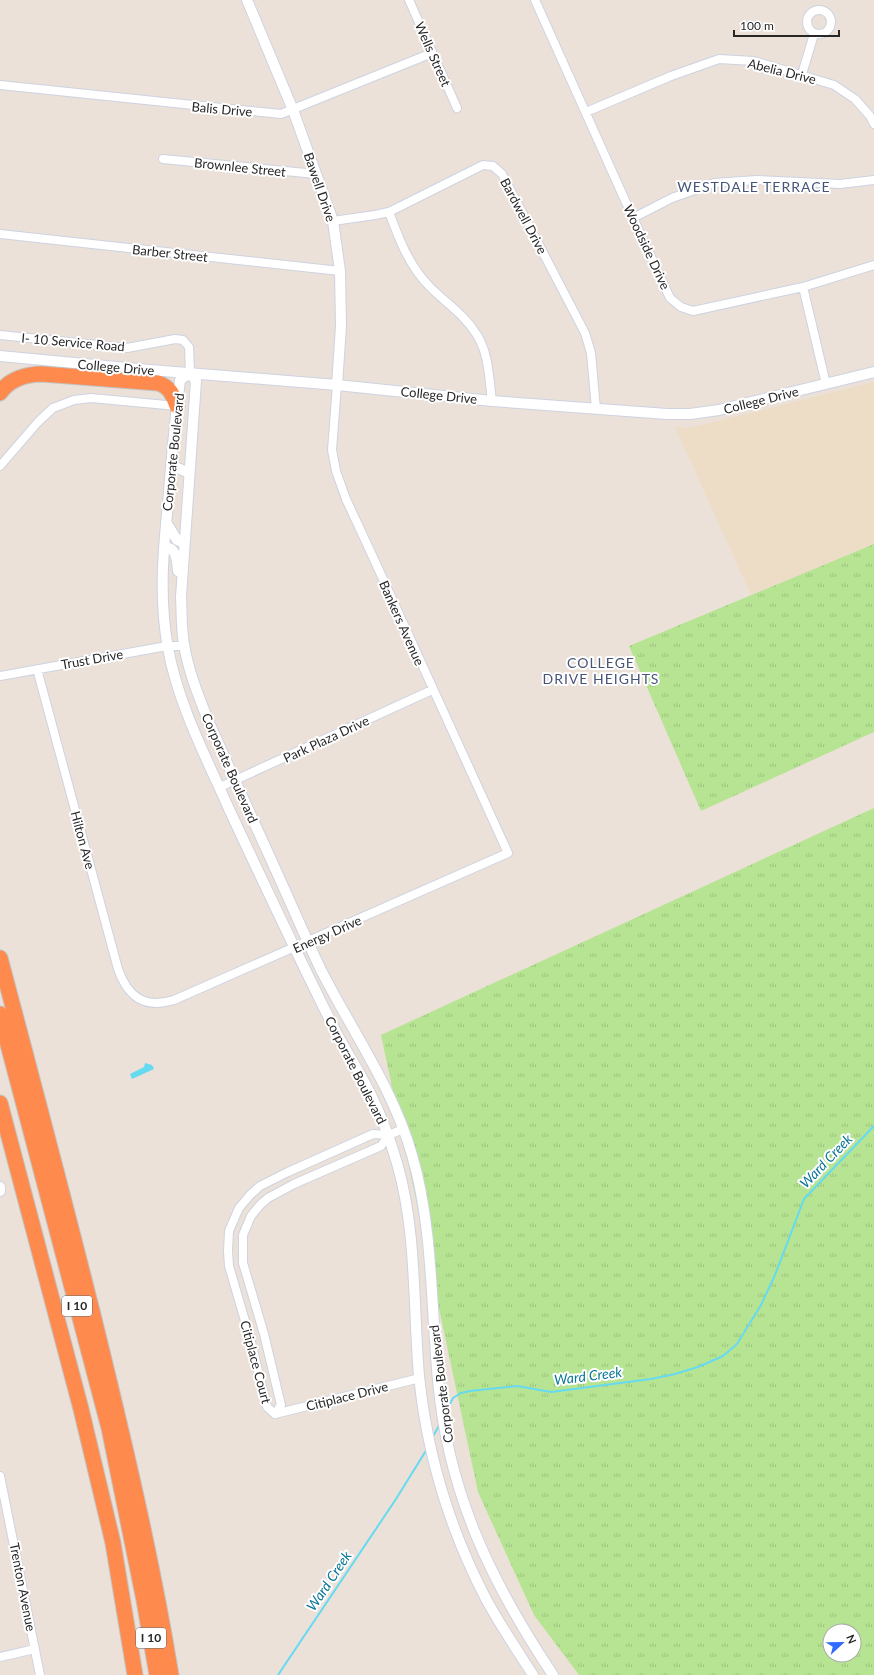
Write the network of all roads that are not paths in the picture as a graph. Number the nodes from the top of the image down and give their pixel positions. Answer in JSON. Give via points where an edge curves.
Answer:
{"nodes":[{"id":1,"x":247,"y":0,"type":"edge"},
{"id":2,"x":409,"y":0,"type":"edge"},
{"id":3,"x":535,"y":0,"type":"edge"},
{"id":4,"x":814,"y":34,"type":"dead end"},
{"id":5,"x":432,"y":53,"type":"junction"},
{"id":6,"x":802,"y":74,"type":"junction"},
{"id":7,"x":0,"y":85,"type":"edge"},
{"id":8,"x":457,"y":108,"type":"dead end"},
{"id":9,"x":293,"y":110,"type":"junction"},
{"id":10,"x":586,"y":112,"type":"junction"},
{"id":11,"x":874,"y":124,"type":"edge"},
{"id":12,"x":163,"y":159,"type":"dead end"},
{"id":13,"x":316,"y":174,"type":"junction"},
{"id":14,"x":874,"y":180,"type":"edge"},
{"id":15,"x":389,"y":212,"type":"junction"},
{"id":16,"x":633,"y":218,"type":"junction"},
{"id":17,"x":333,"y":221,"type":"junction"},
{"id":18,"x":0,"y":234,"type":"edge"},
{"id":19,"x":874,"y":265,"type":"edge"},
{"id":20,"x":340,"y":271,"type":"junction"},
{"id":21,"x":803,"y":287,"type":"junction"},
{"id":22,"x":0,"y":335,"type":"edge"},
{"id":23,"x":0,"y":356,"type":"edge"},
{"id":24,"x":190,"y":372,"type":"junction"},
{"id":25,"x":874,"y":372,"type":"edge"},
{"id":26,"x":826,"y":384,"type":"junction"},
{"id":27,"x":337,"y":385,"type":"junction"},
{"id":28,"x":0,"y":393,"type":"edge"},
{"id":29,"x":492,"y":400,"type":"junction"},
{"id":30,"x":177,"y":406,"type":"junction"},
{"id":31,"x":596,"y":409,"type":"junction"},
{"id":32,"x":171,"y":465,"type":"junction"},
{"id":33,"x":0,"y":466,"type":"edge"},
{"id":34,"x":189,"y":473,"type":"junction"},
{"id":35,"x":166,"y":522,"type":"junction"},
{"id":36,"x":184,"y":543,"type":"junction"},
{"id":37,"x":164,"y":548,"type":"junction"},
{"id":38,"x":182,"y":583,"type":"junction"},
{"id":39,"x":167,"y":646,"type":"junction"},
{"id":40,"x":184,"y":646,"type":"junction"},
{"id":41,"x":37,"y":669,"type":"junction"},
{"id":42,"x":172,"y":669,"type":"junction"},
{"id":43,"x":0,"y":676,"type":"edge"},
{"id":44,"x":193,"y":681,"type":"junction"},
{"id":45,"x":432,"y":690,"type":"junction"},
{"id":46,"x":235,"y":780,"type":"junction"},
{"id":47,"x":220,"y":787,"type":"junction"},
{"id":48,"x":250,"y":853,"type":"junction"},
{"id":49,"x":508,"y":853,"type":"joint"},
{"id":50,"x":271,"y":860,"type":"junction"},
{"id":51,"x":308,"y":942,"type":"junction"},
{"id":52,"x":294,"y":948,"type":"junction"},
{"id":53,"x":0,"y":958,"type":"edge"},
{"id":54,"x":144,"y":1001,"type":"joint"},
{"id":55,"x":0,"y":1014,"type":"edge"},
{"id":56,"x":0,"y":1103,"type":"edge"},
{"id":57,"x":403,"y":1129,"type":"junction"},
{"id":58,"x":389,"y":1135,"type":"junction"},
{"id":59,"x":314,"y":1161,"type":"junction"},
{"id":60,"x":319,"y":1174,"type":"junction"},
{"id":61,"x":0,"y":1187,"type":"edge"},
{"id":62,"x":0,"y":1191,"type":"edge"},
{"id":63,"x":246,"y":1200,"type":"junction"},
{"id":64,"x":258,"y":1208,"type":"junction"},
{"id":65,"x":243,"y":1258,"type":"junction"},
{"id":66,"x":229,"y":1259,"type":"junction"},
{"id":67,"x":264,"y":1334,"type":"junction"},
{"id":68,"x":250,"y":1338,"type":"junction"},
{"id":69,"x":420,"y":1378,"type":"junction"},
{"id":70,"x":276,"y":1414,"type":"junction"},
{"id":71,"x":0,"y":1476,"type":"edge"},
{"id":72,"x":35,"y":1649,"type":"junction"},
{"id":73,"x":0,"y":1657,"type":"edge"},
{"id":74,"x":40,"y":1675,"type":"edge"},
{"id":75,"x":135,"y":1675,"type":"edge"},
{"id":76,"x":157,"y":1675,"type":"edge"},
{"id":77,"x":171,"y":1675,"type":"edge"},
{"id":78,"x":533,"y":1675,"type":"edge"},
{"id":79,"x":553,"y":1675,"type":"edge"}],
"edges":[{"from":1,"to":9,"type":"street","name":"Bawell Drive"},
{"from":2,"to":5,"type":"street","name":"Wells Street"},
{"from":3,"to":10,"type":"street","name":"Woodside Drive"},
{"from":4,"to":6,"type":"street"},
{"from":5,"to":8,"type":"street","name":"Wells Street"},
{"from":5,"to":9,"type":"street","name":"Balis Drive"},
{"from":6,"to":10,"type":"street","name":"Abelia Drive","via":[[754,61],[719,59]]},
{"from":6,"to":11,"type":"street","name":"Abelia Drive","via":[[834,85],[855,99]]},
{"from":7,"to":9,"type":"street","name":"Balis Drive","via":[[281,114]]},
{"from":9,"to":13,"type":"street","name":"Bawell Drive"},
{"from":10,"to":16,"type":"street","name":"Woodside Drive"},
{"from":12,"to":13,"type":"street","name":"Brownlee Street"},
{"from":13,"to":17,"type":"street","name":"Bawell Drive"},
{"from":14,"to":16,"type":"street","via":[[840,184],[757,180],[714,183],[672,198]]},
{"from":15,"to":17,"type":"street","name":"Bardwell Drive"},
{"from":15,"to":29,"type":"street","via":[[403,250],[416,271],[462,316],[477,335],[486,357]]},
{"from":15,"to":31,"type":"street","name":"Bardwell Drive","via":[[483,165],[493,166],[502,174],[585,333],[591,353]]},
{"from":16,"to":21,"type":"street","name":"Woodside Drive","via":[[670,298],[681,307],[693,311]]},
{"from":17,"to":20,"type":"street","name":"Bawell Drive"},
{"from":18,"to":20,"type":"street","name":"Barber Street"},
{"from":19,"to":21,"type":"street"},
{"from":20,"to":27,"type":"street","name":"Bawell Drive","via":[[341,326]]},
{"from":21,"to":26,"type":"street"},
{"from":22,"to":24,"type":"street","name":"I- 10 Service Road","via":[[127,348],[175,339],[183,340],[189,347]]},
{"from":23,"to":24,"type":"street","name":"College Drive"},
{"from":24,"to":27,"type":"street","name":"College Drive"},
{"from":24,"to":30,"type":"street","name":"Corporate Boulevard","via":[[180,380]]},
{"from":24,"to":34,"type":"street","name":"Corporate Boulevard","via":[[196,382]]},
{"from":25,"to":26,"type":"street","name":"College Drive"},
{"from":26,"to":31,"type":"street","name":"College Drive","via":[[719,410],[690,414]]},
{"from":27,"to":29,"type":"street","name":"College Drive"},
{"from":27,"to":45,"type":"street","name":"Bankers Avenue","via":[[332,450],[336,471],[346,499]]},
{"from":28,"to":30,"type":"highway","via":[[18,378],[42,374],[163,384],[170,390]]},
{"from":29,"to":31,"type":"street","name":"College Drive"},
{"from":30,"to":32,"type":"street","name":"Corporate Boulevard"},
{"from":30,"to":33,"type":"street","via":[[92,398],[74,400],[53,408]]},
{"from":32,"to":34,"type":"street"},
{"from":32,"to":35,"type":"street","name":"Corporate Boulevard"},
{"from":34,"to":36,"type":"street","name":"Corporate Boulevard"},
{"from":35,"to":36,"type":"street","via":[[177,540]]},
{"from":35,"to":37,"type":"street","name":"Corporate Boulevard"},
{"from":36,"to":38,"type":"street","name":"Corporate Boulevard"},
{"from":37,"to":38,"type":"street","via":[[175,553]]},
{"from":37,"to":39,"type":"street","name":"Corporate Boulevard","via":[[162,600]]},
{"from":38,"to":40,"type":"street","name":"Corporate Boulevard"},
{"from":39,"to":40,"type":"street","name":"Trust Drive"},
{"from":39,"to":41,"type":"street","name":"Trust Drive"},
{"from":39,"to":42,"type":"street","name":"Corporate Boulevard"},
{"from":40,"to":44,"type":"street","name":"Corporate Boulevard"},
{"from":41,"to":43,"type":"street","name":"Trust Drive"},
{"from":41,"to":54,"type":"street","name":"Hilton Ave","via":[[118,969],[127,989]]},
{"from":42,"to":44,"type":"street","via":[[182,670]]},
{"from":42,"to":47,"type":"street","name":"Corporate Boulevard","via":[[186,711]]},
{"from":44,"to":46,"type":"street","name":"Corporate Boulevard"},
{"from":45,"to":46,"type":"street","name":"Park Plaza Drive"},
{"from":45,"to":49,"type":"street","name":"Bankers Avenue"},
{"from":46,"to":47,"type":"street","name":"Park Plaza Drive"},
{"from":46,"to":50,"type":"street","name":"Corporate Boulevard"},
{"from":47,"to":48,"type":"street","name":"Corporate Boulevard"},
{"from":48,"to":50,"type":"street","via":[[256,851]]},
{"from":48,"to":52,"type":"street","name":"Corporate Boulevard"},
{"from":49,"to":51,"type":"street","name":"Energy Drive"},
{"from":50,"to":51,"type":"street","name":"Corporate Boulevard"},
{"from":51,"to":52,"type":"street","name":"Energy Drive"},
{"from":51,"to":57,"type":"street","name":"Corporate Boulevard","via":[[340,1006],[386,1087]]},
{"from":52,"to":54,"type":"street","name":"Energy Drive","via":[[174,1000],[164,1003]]},
{"from":52,"to":58,"type":"street","name":"Corporate Boulevard"},
{"from":53,"to":77,"type":"highway","via":[[77,1250],[125,1447],[161,1614]]},
{"from":55,"to":76,"type":"highway","number":"I 10","via":[[109,1428]]},
{"from":56,"to":75,"type":"highway","number":"I 10","via":[[81,1409],[113,1543]]},
{"from":57,"to":58,"type":"street","name":"Citiplace Court"},
{"from":57,"to":79,"type":"street","name":"Corporate Boulevard","via":[[412,1155],[426,1229],[436,1360],[443,1422],[451,1461],[482,1551],[531,1642]]},
{"from":58,"to":59,"type":"street","name":"Citiplace Court","via":[[373,1134]]},
{"from":58,"to":60,"type":"street","name":"Citiplace Court","via":[[381,1146]]},
{"from":58,"to":69,"type":"street","name":"Corporate Boulevard","via":[[406,1202]]},
{"from":59,"to":60,"type":"street"},
{"from":59,"to":63,"type":"street","name":"Citiplace Court","via":[[260,1186]]},
{"from":60,"to":64,"type":"street","name":"Citiplace Court","via":[[268,1198]]},
{"from":61,"to":62,"type":"street"},
{"from":63,"to":64,"type":"street"},
{"from":63,"to":66,"type":"street","name":"Citiplace Court","via":[[239,1208],[229,1231]]},
{"from":64,"to":65,"type":"street","name":"Citiplace Court","via":[[251,1216],[243,1235]]},
{"from":65,"to":66,"type":"street"},
{"from":65,"to":67,"type":"street","name":"Citiplace Court"},
{"from":66,"to":68,"type":"street","name":"Citiplace Court"},
{"from":67,"to":68,"type":"street"},
{"from":67,"to":70,"type":"street","name":"Citiplace Court","via":[[281,1405]]},
{"from":68,"to":70,"type":"street","name":"Citiplace Court","via":[[267,1407]]},
{"from":69,"to":70,"type":"street","name":"Citiplace Drive"},
{"from":69,"to":78,"type":"street","name":"Corporate Boulevard","via":[[429,1440],[440,1484],[472,1570]]},
{"from":71,"to":72,"type":"street","name":"Trenton Avenue"},
{"from":72,"to":73,"type":"street"},
{"from":72,"to":74,"type":"street","name":"Trenton Avenue"}]}
